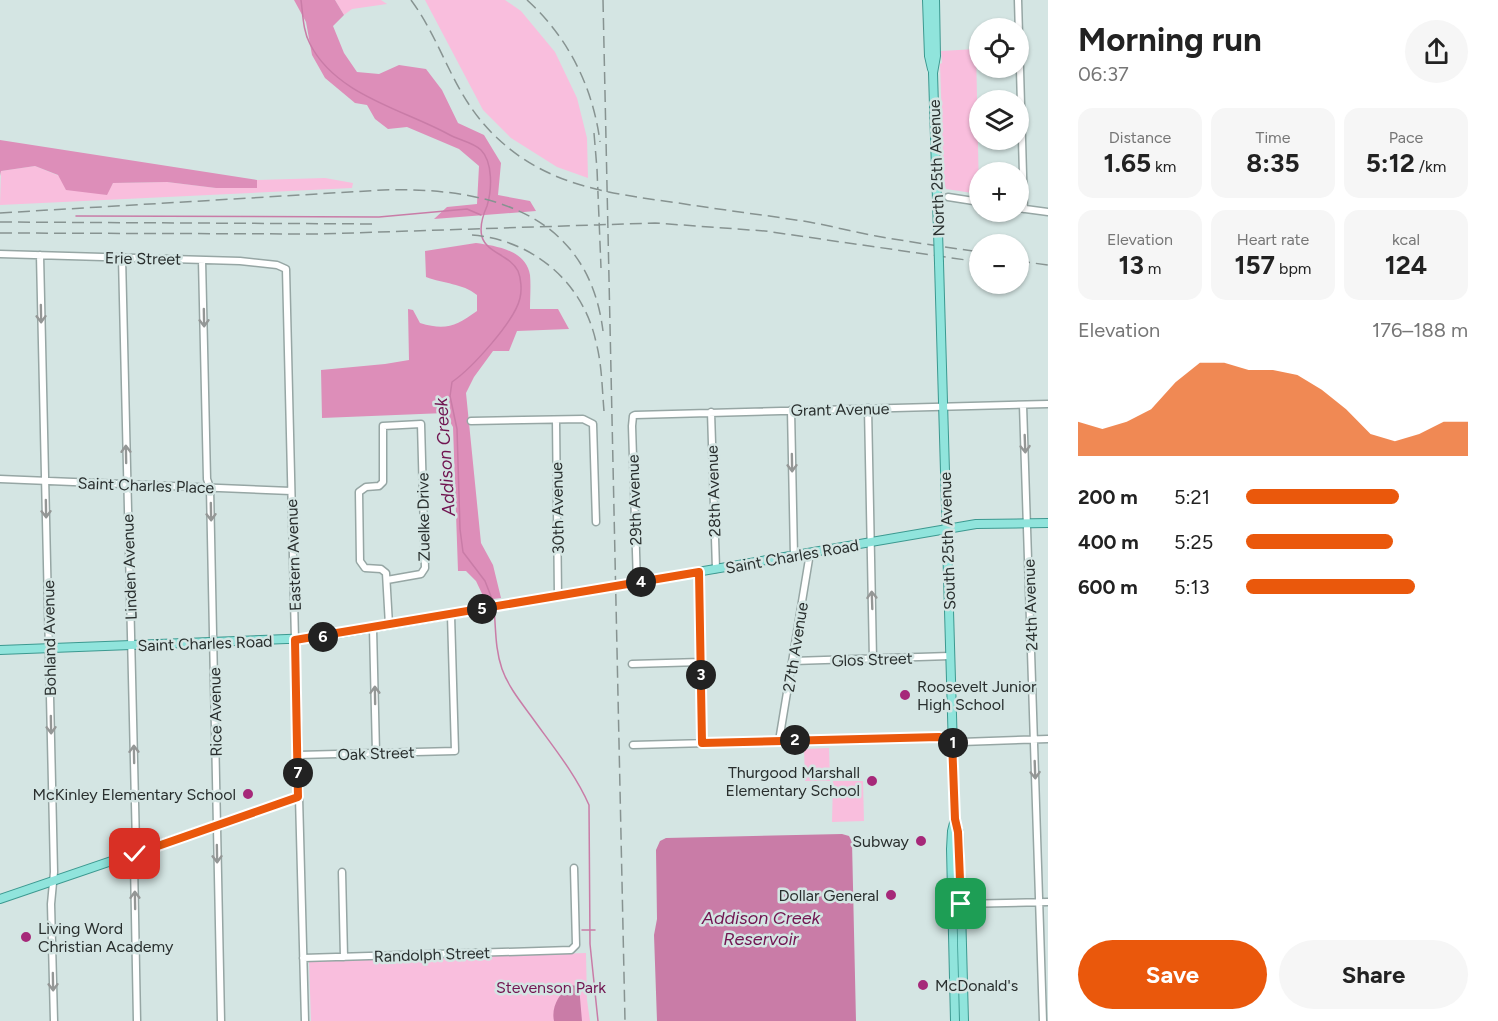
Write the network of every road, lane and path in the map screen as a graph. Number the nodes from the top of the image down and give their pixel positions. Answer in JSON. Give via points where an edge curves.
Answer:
{"nodes":[{"id":1,"x":927,"y":0,"type":"edge"},
{"id":2,"x":935,"y":0,"type":"edge"},
{"id":3,"x":1018,"y":0,"type":"edge"},
{"id":4,"x":933,"y":73,"type":"junction"},
{"id":5,"x":1020,"y":162,"type":"edge"},
{"id":6,"x":948,"y":197,"type":"dead end"},
{"id":7,"x":969,"y":200,"type":"edge"},
{"id":8,"x":1029,"y":209,"type":"edge"},
{"id":9,"x":1048,"y":212,"type":"edge"},
{"id":10,"x":0,"y":254,"type":"edge"},
{"id":11,"x":40,"y":255,"type":"junction"},
{"id":12,"x":122,"y":257,"type":"junction"},
{"id":13,"x":202,"y":260,"type":"junction"},
{"id":14,"x":939,"y":263,"type":"joint"},
{"id":15,"x":286,"y":268,"type":"joint"},
{"id":16,"x":1048,"y":404,"type":"edge"},
{"id":17,"x":1023,"y":405,"type":"junction"},
{"id":18,"x":943,"y":406,"type":"junction"},
{"id":19,"x":868,"y":408,"type":"junction"},
{"id":20,"x":791,"y":410,"type":"junction"},
{"id":21,"x":711,"y":412,"type":"junction"},
{"id":22,"x":633,"y":416,"type":"joint"},
{"id":23,"x":556,"y":420,"type":"junction"},
{"id":24,"x":471,"y":421,"type":"dead end"},
{"id":25,"x":0,"y":479,"type":"edge"},
{"id":26,"x":45,"y":481,"type":"junction"},
{"id":27,"x":126,"y":483,"type":"junction"},
{"id":28,"x":210,"y":488,"type":"junction"},
{"id":29,"x":291,"y":491,"type":"junction"},
{"id":30,"x":596,"y":522,"type":"dead end"},
{"id":31,"x":1028,"y":523,"type":"junction"},
{"id":32,"x":1048,"y":523,"type":"edge"},
{"id":33,"x":947,"y":530,"type":"junction"},
{"id":34,"x":870,"y":542,"type":"junction"},
{"id":35,"x":810,"y":553,"type":"junction"},
{"id":36,"x":794,"y":556,"type":"junction"},
{"id":37,"x":716,"y":569,"type":"junction"},
{"id":38,"x":699,"y":572,"type":"junction"},
{"id":39,"x":387,"y":580,"type":"junction"},
{"id":40,"x":637,"y":583,"type":"junction"},
{"id":41,"x":558,"y":596,"type":"junction"},
{"id":42,"x":451,"y":615,"type":"junction"},
{"id":43,"x":389,"y":625,"type":"junction"},
{"id":44,"x":373,"y":628,"type":"junction"},
{"id":45,"x":295,"y":640,"type":"junction"},
{"id":46,"x":214,"y":643,"type":"junction"},
{"id":47,"x":132,"y":645,"type":"junction"},
{"id":48,"x":49,"y":648,"type":"junction"},
{"id":49,"x":0,"y":650,"type":"edge"},
{"id":50,"x":950,"y":656,"type":"junction"},
{"id":51,"x":873,"y":659,"type":"junction"},
{"id":52,"x":793,"y":661,"type":"junction"},
{"id":53,"x":701,"y":662,"type":"junction"},
{"id":54,"x":632,"y":664,"type":"dead end"},
{"id":55,"x":1048,"y":739,"type":"edge"},
{"id":56,"x":952,"y":740,"type":"junction"},
{"id":57,"x":1034,"y":740,"type":"junction"},
{"id":58,"x":778,"y":741,"type":"junction"},
{"id":59,"x":702,"y":743,"type":"junction"},
{"id":60,"x":633,"y":744,"type":"dead end"},
{"id":61,"x":376,"y":753,"type":"junction"},
{"id":62,"x":297,"y":755,"type":"junction"},
{"id":63,"x":298,"y":797,"type":"junction"},
{"id":64,"x":217,"y":825,"type":"junction"},
{"id":65,"x":135,"y":854,"type":"junction"},
{"id":66,"x":574,"y":868,"type":"dead end"},
{"id":67,"x":342,"y":872,"type":"dead end"},
{"id":68,"x":53,"y":882,"type":"junction"},
{"id":69,"x":0,"y":899,"type":"edge"},
{"id":70,"x":1039,"y":902,"type":"junction"},
{"id":71,"x":1048,"y":902,"type":"edge"},
{"id":72,"x":957,"y":904,"type":"junction"},
{"id":73,"x":954,"y":953,"type":"junction"},
{"id":74,"x":963,"y":953,"type":"junction"},
{"id":75,"x":344,"y":957,"type":"junction"},
{"id":76,"x":303,"y":958,"type":"junction"},
{"id":77,"x":54,"y":1021,"type":"edge"},
{"id":78,"x":137,"y":1021,"type":"edge"},
{"id":79,"x":220,"y":1021,"type":"edge"},
{"id":80,"x":304,"y":1021,"type":"edge"},
{"id":81,"x":955,"y":1021,"type":"edge"},
{"id":82,"x":964,"y":1021,"type":"edge"},
{"id":83,"x":1043,"y":1021,"type":"edge"}],
"edges":[{"from":1,"to":4,"type":"main road","name":"North 25th Avenue"},
{"from":2,"to":4,"type":"main road","name":"North 25th Avenue"},
{"from":3,"to":5,"type":"street"},
{"from":4,"to":14,"type":"main road","name":"North 25th Avenue","bridge":true},
{"from":6,"to":7,"type":"street"},
{"from":8,"to":9,"type":"street"},
{"from":10,"to":11,"type":"street","name":"Erie Street"},
{"from":11,"to":12,"type":"street","name":"Erie Street"},
{"from":11,"to":26,"type":"street","name":"Bohland Avenue","one_way":true},
{"from":12,"to":13,"type":"street","name":"Erie Street"},
{"from":27,"to":12,"type":"street","name":"Linden Avenue","one_way":true},
{"from":13,"to":15,"type":"street","name":"Erie Street"},
{"from":13,"to":28,"type":"street","name":"Rice Avenue","one_way":true},
{"from":14,"to":18,"type":"main road","name":"South 25th Avenue"},
{"from":15,"to":29,"type":"street","name":"Eastern Avenue"},
{"from":16,"to":17,"type":"street","name":"Grant Avenue"},
{"from":17,"to":18,"type":"street","name":"Grant Avenue"},
{"from":17,"to":31,"type":"street","name":"24th Avenue","one_way":true},
{"from":18,"to":19,"type":"street","name":"Grant Avenue"},
{"from":18,"to":33,"type":"main road","name":"South 25th Avenue"},
{"from":19,"to":20,"type":"street","name":"Grant Avenue"},
{"from":19,"to":34,"type":"street"},
{"from":20,"to":21,"type":"street","name":"Grant Avenue"},
{"from":20,"to":36,"type":"street","one_way":true},
{"from":21,"to":22,"type":"street","name":"Grant Avenue"},
{"from":21,"to":37,"type":"street","name":"28th Avenue"},
{"from":22,"to":40,"type":"street","name":"29th Avenue"},
{"from":23,"to":24,"type":"street"},
{"from":23,"to":30,"type":"street","via":[[583,419],[593,424]]},
{"from":23,"to":41,"type":"street","name":"30th Avenue"},
{"from":25,"to":26,"type":"street","name":"Saint Charles Place"},
{"from":26,"to":27,"type":"street","name":"Saint Charles Place"},
{"from":26,"to":48,"type":"street","name":"Bohland Avenue","one_way":true},
{"from":27,"to":28,"type":"street","name":"Saint Charles Place"},
{"from":27,"to":47,"type":"street","name":"Linden Avenue"},
{"from":28,"to":29,"type":"street","name":"Saint Charles Place"},
{"from":28,"to":46,"type":"street","name":"Rice Avenue","one_way":true},
{"from":29,"to":45,"type":"street","name":"Eastern Avenue"},
{"from":31,"to":32,"type":"main road","name":"Saint Charles Road"},
{"from":31,"to":33,"type":"main road","name":"Saint Charles Road"},
{"from":31,"to":57,"type":"street","name":"24th Avenue"},
{"from":33,"to":34,"type":"main road","name":"Saint Charles Road"},
{"from":33,"to":50,"type":"main road","name":"South 25th Avenue"},
{"from":34,"to":35,"type":"main road","name":"Saint Charles Road"},
{"from":51,"to":34,"type":"street","one_way":true},
{"from":35,"to":36,"type":"main road","name":"Saint Charles Road"},
{"from":35,"to":52,"type":"street","name":"27th Avenue"},
{"from":36,"to":37,"type":"main road","name":"Saint Charles Road"},
{"from":37,"to":38,"type":"main road","name":"Saint Charles Road"},
{"from":38,"to":40,"type":"main road","name":"Saint Charles Road"},
{"from":38,"to":53,"type":"street"},
{"from":39,"to":39,"type":"street","name":"Zuelke Drive","via":[[421,574],[425,568],[421,424],[383,426],[383,482],[363,488],[358,495],[360,561],[365,568],[385,571]]},
{"from":39,"to":43,"type":"street"},
{"from":40,"to":41,"type":"main road","name":"Saint Charles Road"},
{"from":41,"to":42,"type":"main road","name":"Saint Charles Road"},
{"from":42,"to":43,"type":"main road","name":"Saint Charles Road"},
{"from":42,"to":61,"type":"street","name":"Oak Street","via":[[455,751]]},
{"from":43,"to":44,"type":"main road","name":"Saint Charles Road"},
{"from":44,"to":45,"type":"main road","name":"Saint Charles Road"},
{"from":61,"to":44,"type":"street","one_way":true},
{"from":45,"to":46,"type":"main road","name":"Saint Charles Road"},
{"from":45,"to":62,"type":"main road","name":"Eastern Avenue"},
{"from":46,"to":47,"type":"main road","name":"Saint Charles Road"},
{"from":46,"to":64,"type":"street","name":"Rice Avenue"},
{"from":47,"to":48,"type":"main road","name":"Saint Charles Road"},
{"from":65,"to":47,"type":"street","name":"Linden Avenue","one_way":true},
{"from":48,"to":49,"type":"main road","name":"Saint Charles Road"},
{"from":48,"to":68,"type":"street","name":"Bohland Avenue","one_way":true},
{"from":50,"to":51,"type":"street","name":"Glos Street"},
{"from":50,"to":56,"type":"main road","name":"South 25th Avenue"},
{"from":51,"to":52,"type":"street","name":"Glos Street"},
{"from":52,"to":58,"type":"street","name":"27th Avenue"},
{"from":53,"to":54,"type":"street"},
{"from":53,"to":59,"type":"street"},
{"from":55,"to":57,"type":"street"},
{"from":56,"to":57,"type":"street"},
{"from":56,"to":58,"type":"street","via":[[939,737]]},
{"from":56,"to":72,"type":"main road","name":"South 25th Avenue"},
{"from":57,"to":70,"type":"street","name":"24th Avenue","one_way":true},
{"from":58,"to":59,"type":"street"},
{"from":59,"to":60,"type":"street"},
{"from":61,"to":62,"type":"street","name":"Oak Street"},
{"from":62,"to":63,"type":"main road","name":"Eastern Avenue"},
{"from":63,"to":64,"type":"main road"},
{"from":63,"to":76,"type":"street","name":"Eastern Avenue"},
{"from":64,"to":65,"type":"main road"},
{"from":64,"to":79,"type":"street","name":"Rice Avenue","one_way":true},
{"from":65,"to":68,"type":"main road"},
{"from":78,"to":65,"type":"street","name":"Linden Avenue","one_way":true},
{"from":66,"to":75,"type":"street","name":"Randolph Street","via":[[576,945],[571,950]]},
{"from":67,"to":75,"type":"street"},
{"from":68,"to":69,"type":"main road"},
{"from":68,"to":77,"type":"street","name":"Bohland Avenue","one_way":true},
{"from":70,"to":71,"type":"street"},
{"from":70,"to":72,"type":"street"},
{"from":70,"to":83,"type":"street","name":"24th Avenue"},
{"from":72,"to":73,"type":"main road","name":"South 25th Avenue"},
{"from":72,"to":74,"type":"main road","name":"South 25th Avenue"},
{"from":73,"to":74,"type":"main road"},
{"from":73,"to":81,"type":"main road","name":"South 25th Avenue"},
{"from":74,"to":82,"type":"main road","name":"South 25th Avenue"},
{"from":75,"to":76,"type":"street","name":"Randolph Street"},
{"from":76,"to":80,"type":"street","name":"Eastern Avenue"}]}
